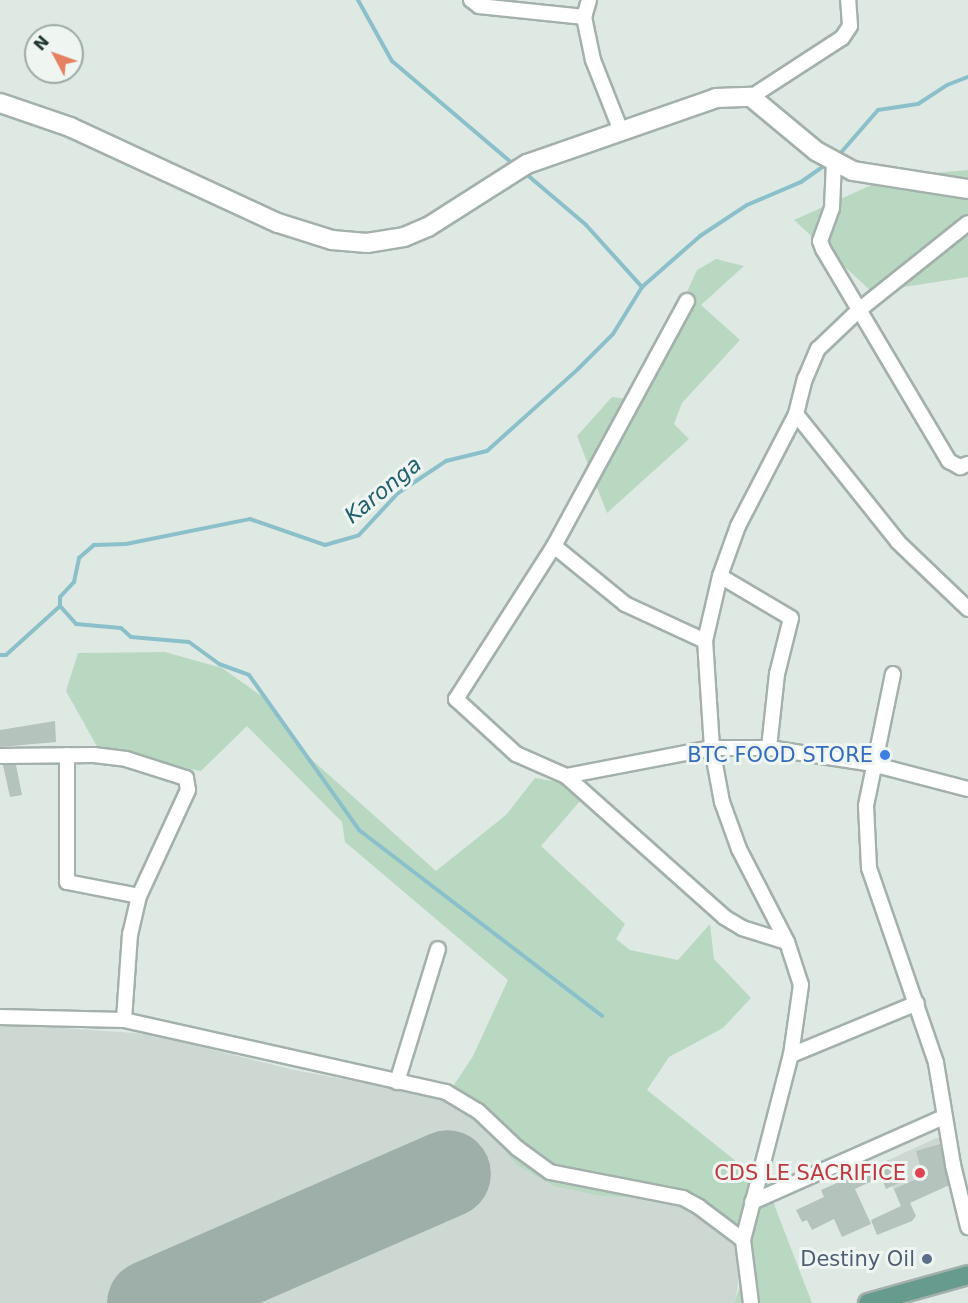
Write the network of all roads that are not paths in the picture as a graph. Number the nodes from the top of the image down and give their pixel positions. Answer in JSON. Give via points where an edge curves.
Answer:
{"nodes":[{"id":1,"x":471,"y":0,"type":"edge"},
{"id":2,"x":589,"y":0,"type":"edge"},
{"id":3,"x":848,"y":0,"type":"edge"},
{"id":4,"x":584,"y":17,"type":"junction"},
{"id":5,"x":751,"y":98,"type":"junction"},
{"id":6,"x":0,"y":103,"type":"edge"},
{"id":7,"x":621,"y":131,"type":"junction"},
{"id":8,"x":834,"y":162,"type":"junction"},
{"id":9,"x":968,"y":189,"type":"edge"},
{"id":10,"x":968,"y":223,"type":"edge"},
{"id":11,"x":687,"y":301,"type":"dead end"},
{"id":12,"x":859,"y":310,"type":"junction"},
{"id":13,"x":796,"y":414,"type":"junction"},
{"id":14,"x":968,"y":464,"type":"edge"},
{"id":15,"x":554,"y":546,"type":"junction"},
{"id":16,"x":720,"y":576,"type":"junction"},
{"id":17,"x":968,"y":609,"type":"edge"},
{"id":18,"x":705,"y":641,"type":"junction"},
{"id":19,"x":893,"y":674,"type":"dead end"},
{"id":20,"x":712,"y":748,"type":"junction"},
{"id":21,"x":769,"y":748,"type":"junction"},
{"id":22,"x":68,"y":754,"type":"junction"},
{"id":23,"x":0,"y":756,"type":"edge"},
{"id":24,"x":872,"y":764,"type":"junction"},
{"id":25,"x":566,"y":776,"type":"junction"},
{"id":26,"x":968,"y":789,"type":"edge"},
{"id":27,"x":139,"y":896,"type":"junction"},
{"id":28,"x":787,"y":942,"type":"junction"},
{"id":29,"x":438,"y":948,"type":"dead end"},
{"id":30,"x":917,"y":1003,"type":"junction"},
{"id":31,"x":0,"y":1017,"type":"edge"},
{"id":32,"x":124,"y":1020,"type":"junction"},
{"id":33,"x":791,"y":1055,"type":"junction"},
{"id":34,"x":397,"y":1082,"type":"junction"},
{"id":35,"x":944,"y":1117,"type":"junction"},
{"id":36,"x":752,"y":1202,"type":"junction"},
{"id":37,"x":968,"y":1227,"type":"edge"},
{"id":38,"x":743,"y":1240,"type":"junction"},
{"id":39,"x":968,"y":1275,"type":"edge"},
{"id":40,"x":751,"y":1303,"type":"edge"},
{"id":41,"x":868,"y":1303,"type":"edge"}],
"edges":[{"from":1,"to":4,"type":"street","via":[[479,6]]},
{"from":2,"to":4,"type":"street"},
{"from":3,"to":5,"type":"street","via":[[850,26],[842,38]]},
{"from":4,"to":7,"type":"street","via":[[594,60]]},
{"from":5,"to":7,"type":"street","via":[[716,98]]},
{"from":5,"to":8,"type":"street"},
{"from":6,"to":7,"type":"street","via":[[70,127],[278,223],[332,240],[367,243],[404,237],[428,227],[527,164]]},
{"from":8,"to":9,"type":"street","via":[[853,171]]},
{"from":8,"to":12,"type":"street","via":[[832,208],[820,241]]},
{"from":10,"to":12,"type":"street"},
{"from":11,"to":15,"type":"street"},
{"from":12,"to":13,"type":"street","via":[[818,349]]},
{"from":12,"to":14,"type":"street","via":[[949,461],[960,467]]},
{"from":13,"to":16,"type":"street","via":[[750,500]]},
{"from":13,"to":17,"type":"street","via":[[898,542]]},
{"from":15,"to":18,"type":"street","via":[[625,604]]},
{"from":15,"to":25,"type":"street","via":[[456,699],[516,754]]},
{"from":16,"to":18,"type":"street"},
{"from":16,"to":21,"type":"street","via":[[791,618],[777,674]]},
{"from":18,"to":20,"type":"street"},
{"from":19,"to":24,"type":"street"},
{"from":20,"to":21,"type":"street"},
{"from":20,"to":25,"type":"street"},
{"from":20,"to":28,"type":"street","via":[[722,802],[735,839]]},
{"from":21,"to":24,"type":"street"},
{"from":22,"to":23,"type":"street"},
{"from":22,"to":27,"type":"street","via":[[67,882]]},
{"from":22,"to":27,"type":"street","via":[[126,759],[186,778],[188,790]]},
{"from":24,"to":26,"type":"street"},
{"from":24,"to":30,"type":"street","via":[[866,806],[869,868]]},
{"from":25,"to":28,"type":"street","via":[[724,917],[742,928]]},
{"from":27,"to":32,"type":"street","via":[[130,934]]},
{"from":28,"to":33,"type":"street","via":[[801,985]]},
{"from":29,"to":34,"type":"street"},
{"from":30,"to":33,"type":"street"},
{"from":30,"to":35,"type":"street","via":[[936,1064]]},
{"from":31,"to":32,"type":"street"},
{"from":32,"to":34,"type":"street"},
{"from":33,"to":36,"type":"street"},
{"from":34,"to":38,"type":"street","via":[[446,1092],[462,1100],[550,1172],[683,1198]]},
{"from":35,"to":36,"type":"street"},
{"from":35,"to":37,"type":"street"},
{"from":36,"to":38,"type":"street"},
{"from":38,"to":40,"type":"street"},
{"from":39,"to":41,"type":"main road"}]}
